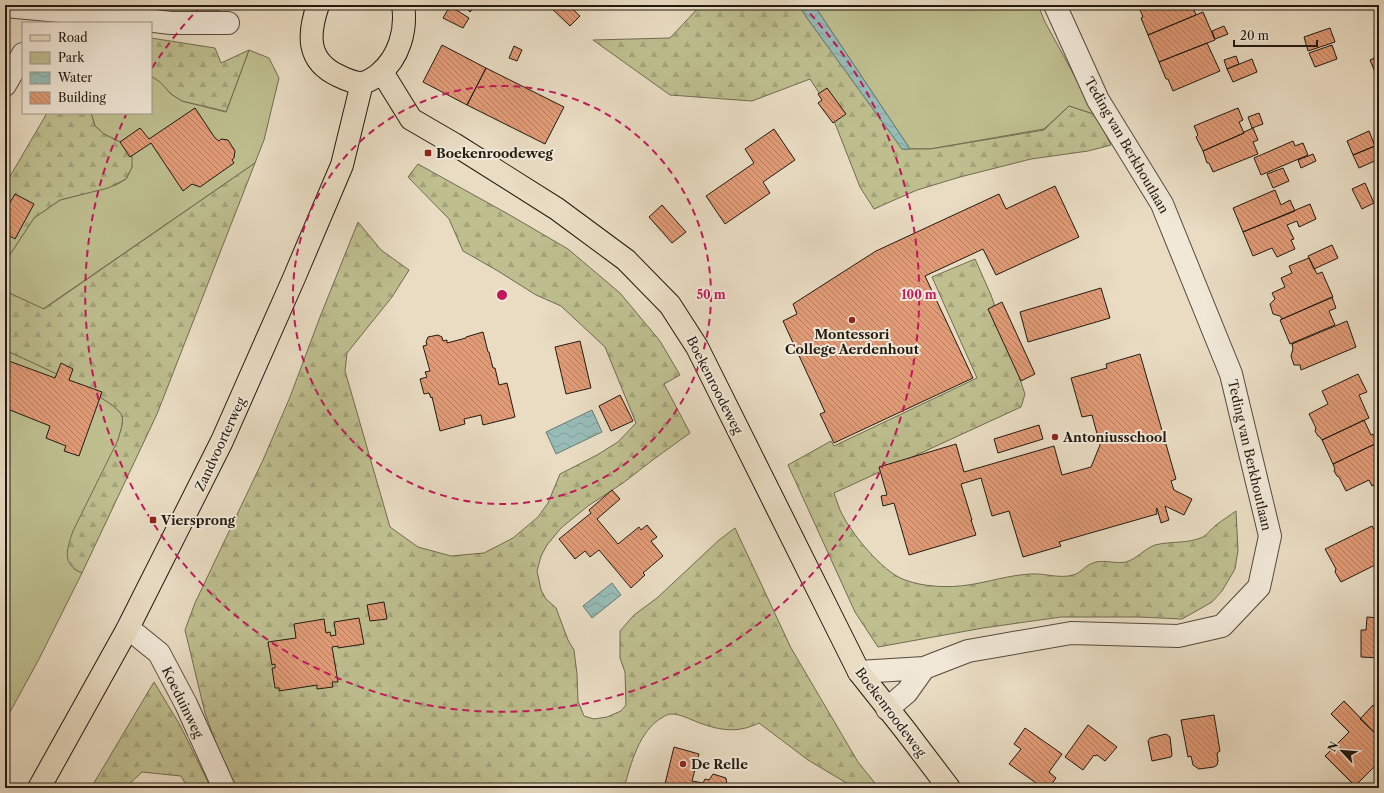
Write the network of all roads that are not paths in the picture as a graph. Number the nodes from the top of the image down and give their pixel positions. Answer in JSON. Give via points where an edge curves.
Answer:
{"nodes":[{"id":1,"x":403,"y":5,"type":"edge"},
{"id":2,"x":1055,"y":5,"type":"edge"},
{"id":3,"x":5,"y":6,"type":"edge"},
{"id":4,"x":314,"y":6,"type":"edge"},
{"id":5,"x":47,"y":13,"type":"edge"},
{"id":6,"x":228,"y":23,"type":"dead end"},
{"id":7,"x":22,"y":56,"type":"edge"},
{"id":8,"x":382,"y":72,"type":"junction"},
{"id":9,"x":362,"y":83,"type":"junction"},
{"id":10,"x":5,"y":85,"type":"edge"},
{"id":11,"x":128,"y":628,"type":"junction"},
{"id":12,"x":924,"y":668,"type":"junction"},
{"id":13,"x":859,"y":672,"type":"junction"},
{"id":14,"x":887,"y":709,"type":"junction"},
{"id":15,"x":39,"y":788,"type":"edge"},
{"id":16,"x":224,"y":788,"type":"edge"},
{"id":17,"x":949,"y":788,"type":"edge"}],
"edges":[{"from":1,"to":8,"type":"main road","via":[[403,35],[391,61]]},
{"from":2,"to":12,"type":"street","name":"Teding van Berkhoutlaan","via":[[1098,100],[1162,204],[1231,374],[1270,536],[1259,587],[1222,626],[1178,636],[1071,633],[968,651]]},
{"from":3,"to":5,"type":"street"},
{"from":4,"to":9,"type":"main road","via":[[311,29],[316,57],[333,73]]},
{"from":5,"to":6,"type":"street","via":[[171,23]]},
{"from":7,"to":10,"type":"street"},
{"from":8,"to":9,"type":"main road"},
{"from":8,"to":13,"type":"main road","name":"Boekenroodeweg","via":[[411,118],[556,209],[626,260],[670,305],[697,346]]},
{"from":9,"to":11,"type":"main road","name":"Zandvoorterweg","via":[[342,165],[294,278],[222,442]]},
{"from":11,"to":15,"type":"main road","name":"Zandvoorterweg"},
{"from":11,"to":16,"type":"street","name":"Koeduinweg","via":[[158,653],[186,704]]},
{"from":12,"to":13,"type":"street","name":"Teding van Berkhoutlaan"},
{"from":12,"to":14,"type":"street","via":[[906,692]]},
{"from":13,"to":14,"type":"main road","name":"Boekenroodeweg"},
{"from":14,"to":17,"type":"main road","name":"Boekenroodeweg"}]}
